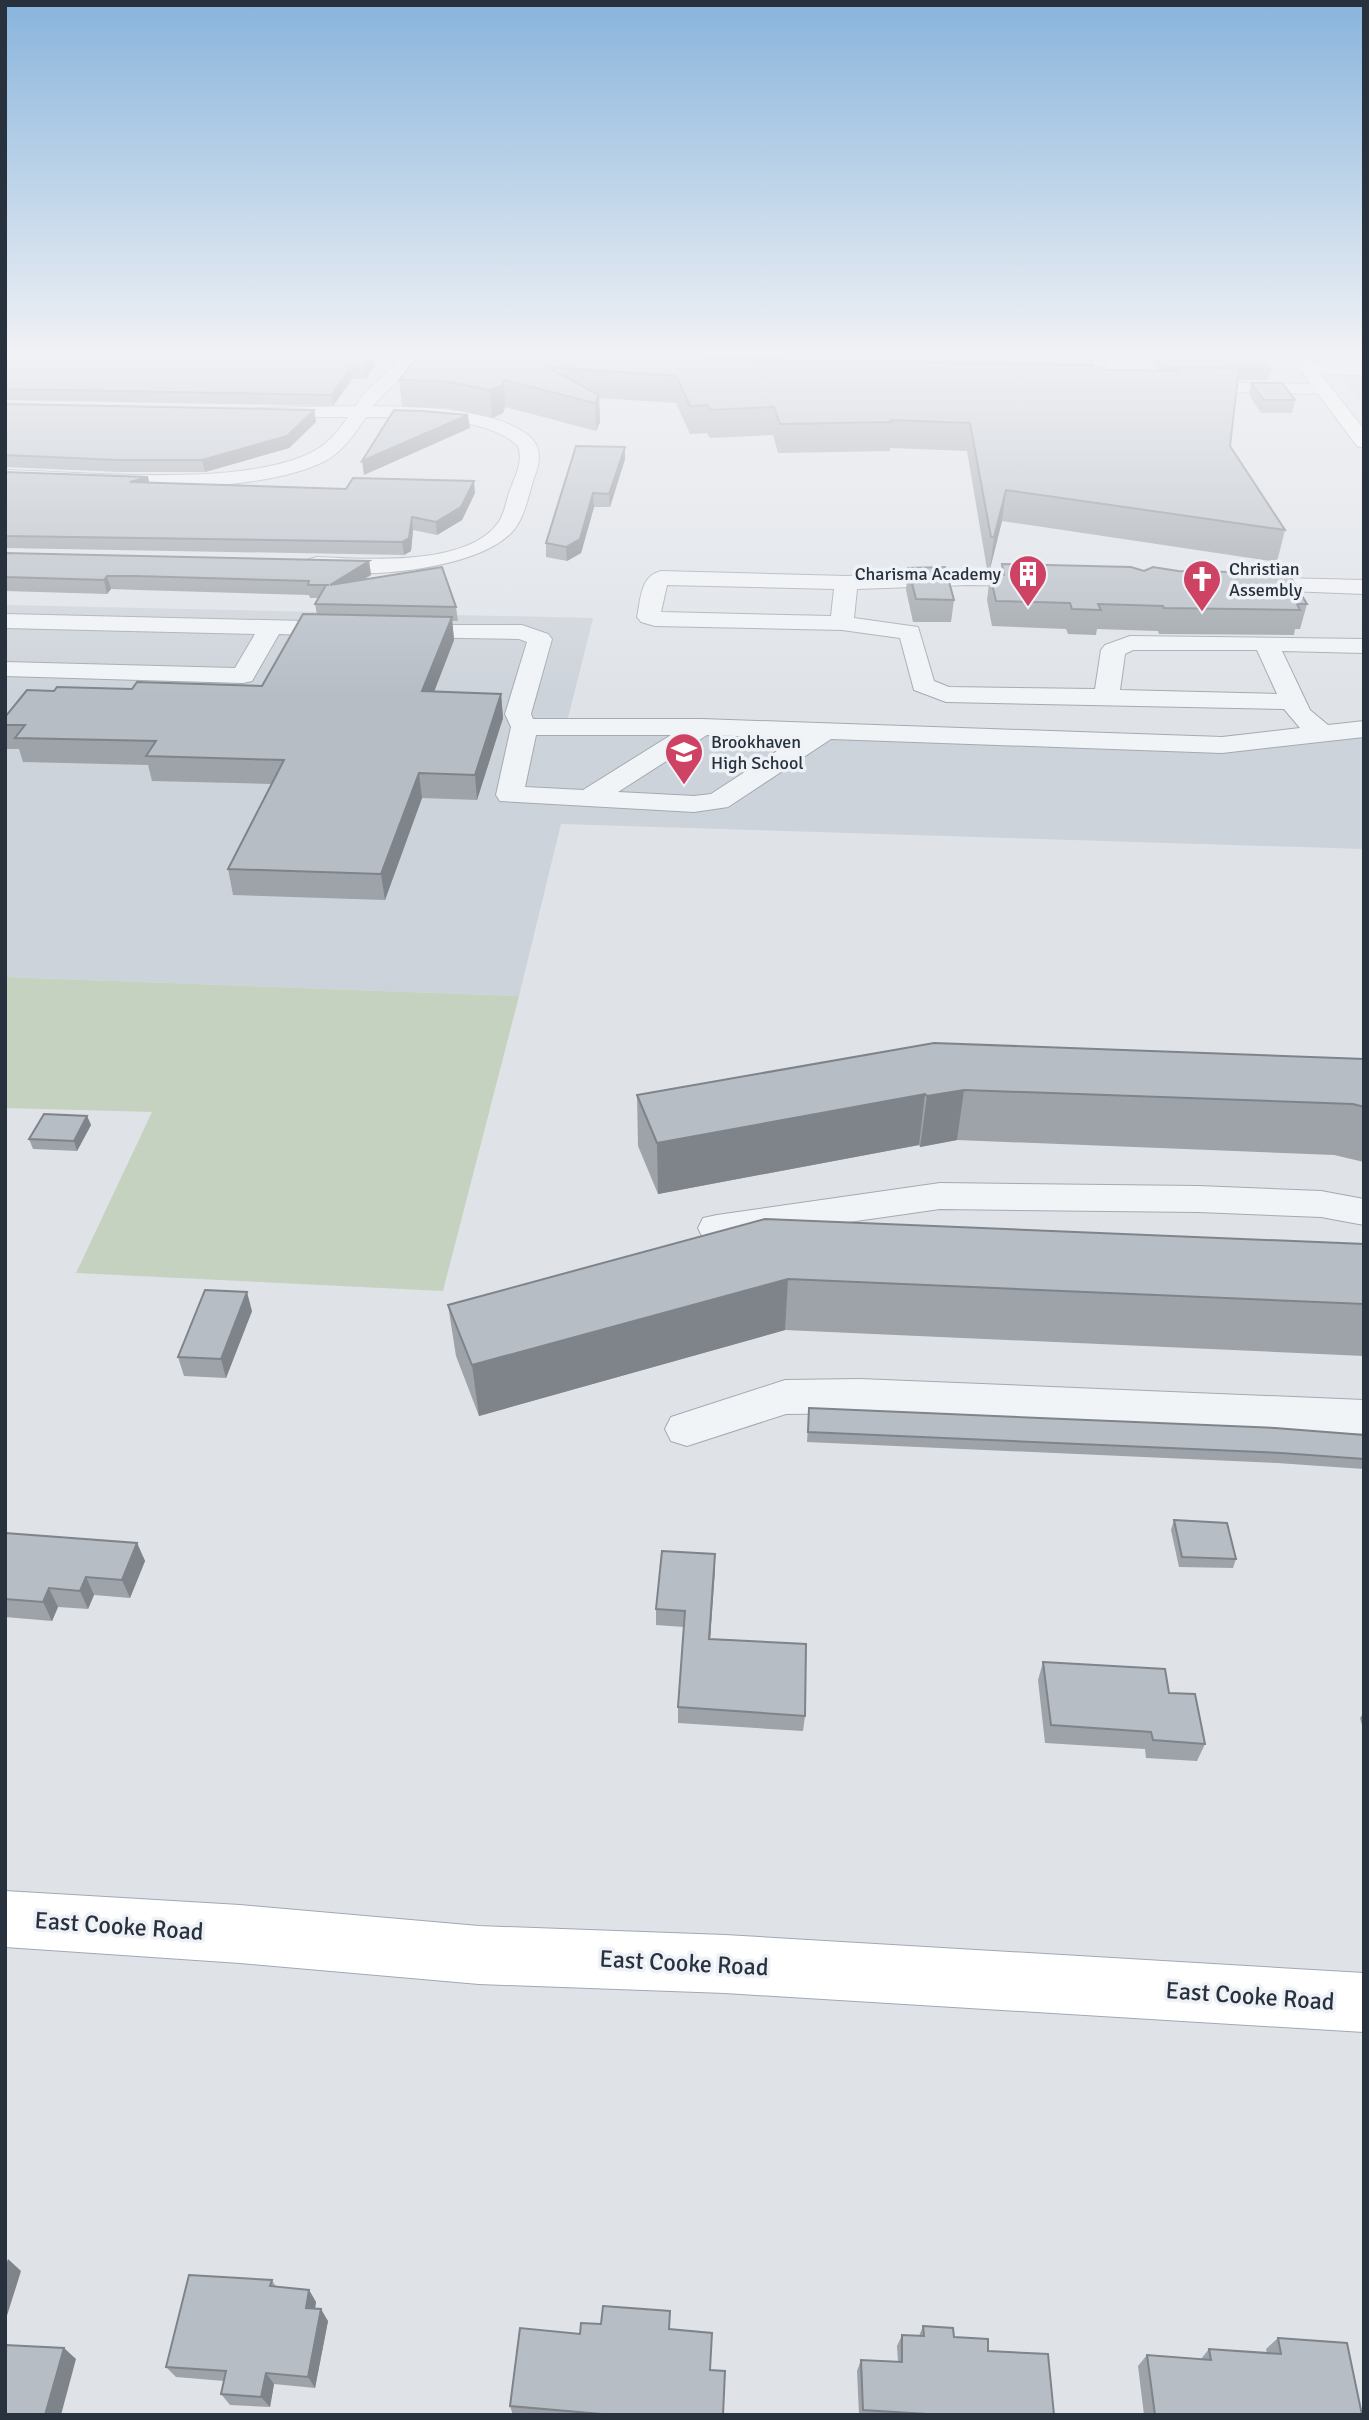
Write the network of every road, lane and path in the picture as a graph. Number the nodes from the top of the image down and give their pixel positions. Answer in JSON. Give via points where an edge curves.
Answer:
{"nodes":[{"id":1,"x":273,"y":469,"type":"edge"},
{"id":2,"x":296,"y":469,"type":"edge"},
{"id":3,"x":528,"y":469,"type":"edge"},
{"id":4,"x":5,"y":475,"type":"edge"},
{"id":5,"x":317,"y":478,"type":"dead end"},
{"id":6,"x":297,"y":563,"type":"edge"},
{"id":7,"x":1062,"y":579,"type":"edge"},
{"id":8,"x":846,"y":583,"type":"junction"},
{"id":9,"x":1224,"y":583,"type":"edge"},
{"id":10,"x":1364,"y":587,"type":"edge"},
{"id":11,"x":5,"y":621,"type":"edge"},
{"id":12,"x":90,"y":623,"type":"junction"},
{"id":13,"x":842,"y":623,"type":"junction"},
{"id":14,"x":271,"y":627,"type":"junction"},
{"id":15,"x":1266,"y":643,"type":"junction"},
{"id":16,"x":1364,"y":646,"type":"edge"},
{"id":17,"x":5,"y":670,"type":"edge"},
{"id":18,"x":51,"y":671,"type":"junction"},
{"id":19,"x":543,"y":689,"type":"junction"},
{"id":20,"x":1107,"y":697,"type":"junction"},
{"id":21,"x":1294,"y":702,"type":"junction"},
{"id":22,"x":1364,"y":705,"type":"edge"},
{"id":23,"x":1364,"y":716,"type":"edge"},
{"id":24,"x":524,"y":727,"type":"junction"},
{"id":25,"x":557,"y":727,"type":"junction"},
{"id":26,"x":702,"y":727,"type":"junction"},
{"id":27,"x":1364,"y":729,"type":"edge"},
{"id":28,"x":826,"y":731,"type":"junction"},
{"id":29,"x":1322,"y":734,"type":"junction"},
{"id":30,"x":588,"y":799,"type":"junction"},
{"id":31,"x":1364,"y":1212,"type":"edge"},
{"id":32,"x":717,"y":1228,"type":"dead end"},
{"id":33,"x":1364,"y":1417,"type":"edge"},
{"id":34,"x":687,"y":1429,"type":"dead end"},
{"id":35,"x":5,"y":1919,"type":"edge"},
{"id":36,"x":1364,"y":2003,"type":"edge"}],
"edges":[{"from":1,"to":4,"type":"street","via":[[228,477]]},
{"from":2,"to":5,"type":"street"},
{"from":3,"to":6,"type":"street","via":[[507,525],[481,546],[447,558],[376,565]]},
{"from":7,"to":8,"type":"street"},
{"from":8,"to":13,"type":"street"},
{"from":8,"to":13,"type":"street","via":[[661,578],[656,582],[649,617]]},
{"from":9,"to":10,"type":"street"},
{"from":11,"to":12,"type":"street"},
{"from":12,"to":14,"type":"street"},
{"from":12,"to":18,"type":"street"},
{"from":13,"to":20,"type":"street","via":[[911,632],[923,685],[946,694]]},
{"from":14,"to":18,"type":"street","via":[[243,676]]},
{"from":14,"to":19,"type":"street","via":[[522,632],[540,639]]},
{"from":15,"to":16,"type":"street"},
{"from":15,"to":20,"type":"street","via":[[1130,643],[1114,650]]},
{"from":15,"to":21,"type":"street"},
{"from":17,"to":18,"type":"street"},
{"from":19,"to":24,"type":"street","via":[[518,714]]},
{"from":19,"to":25,"type":"street"},
{"from":20,"to":21,"type":"street"},
{"from":21,"to":29,"type":"street","via":[[1299,714]]},
{"from":22,"to":23,"type":"street","via":[[1355,705]]},
{"from":24,"to":25,"type":"street"},
{"from":24,"to":30,"type":"street","via":[[510,795]]},
{"from":25,"to":26,"type":"street"},
{"from":26,"to":28,"type":"street"},
{"from":26,"to":30,"type":"street"},
{"from":27,"to":29,"type":"street"},
{"from":28,"to":29,"type":"street","via":[[1223,745]]},
{"from":28,"to":30,"type":"street","via":[[718,801]]},
{"from":31,"to":32,"type":"street","via":[[1321,1204],[1198,1199],[940,1196]]},
{"from":33,"to":34,"type":"street","via":[[822,1396],[785,1397]]},
{"from":35,"to":36,"type":"main road","name":"East Cooke Road","via":[[479,1955],[725,1964]]}]}
